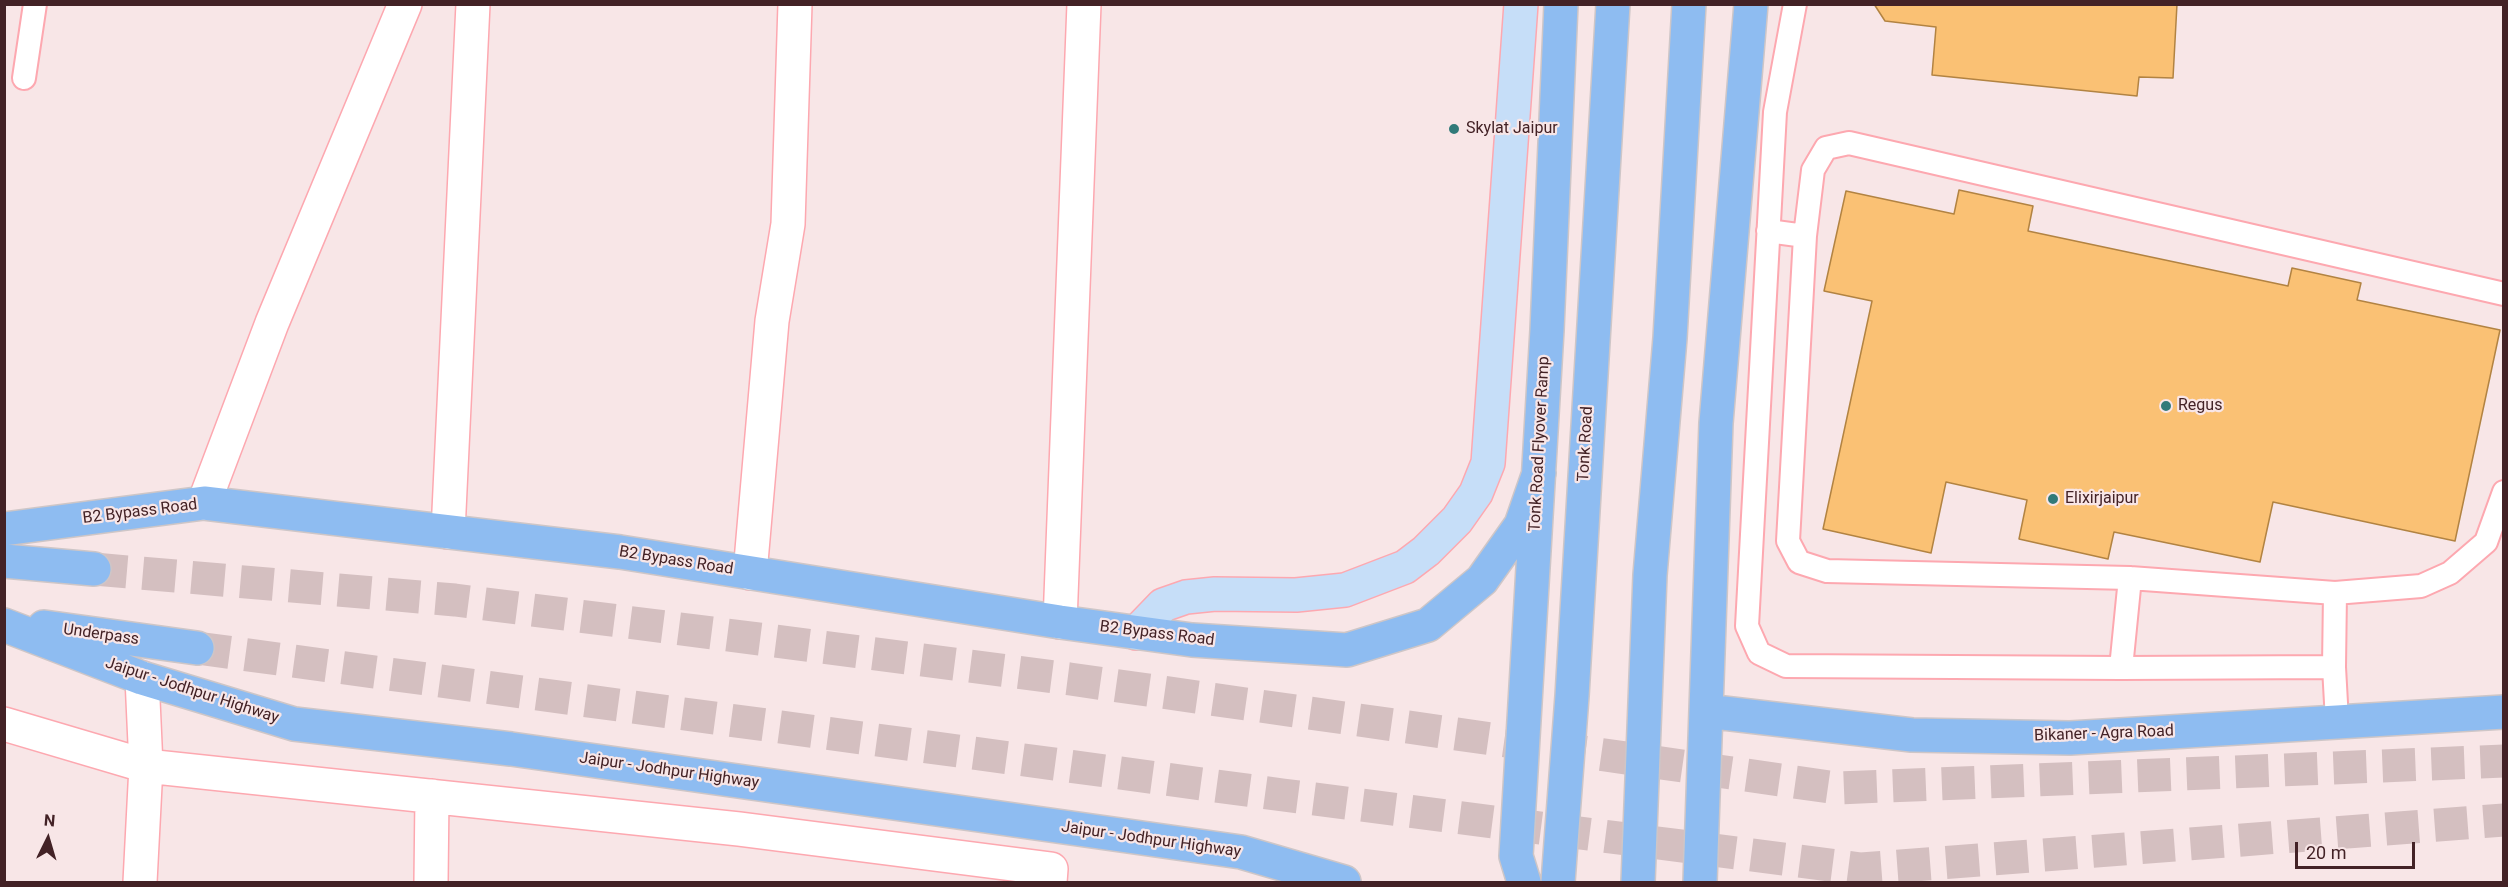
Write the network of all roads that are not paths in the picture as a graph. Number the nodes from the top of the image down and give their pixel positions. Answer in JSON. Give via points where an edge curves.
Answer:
{"nodes":[{"id":1,"x":35,"y":4,"type":"edge"},
{"id":2,"x":405,"y":4,"type":"edge"},
{"id":3,"x":473,"y":4,"type":"edge"},
{"id":4,"x":795,"y":4,"type":"edge"},
{"id":5,"x":1084,"y":4,"type":"edge"},
{"id":6,"x":1521,"y":4,"type":"edge"},
{"id":7,"x":1561,"y":4,"type":"edge"},
{"id":8,"x":1613,"y":4,"type":"edge"},
{"id":9,"x":1689,"y":4,"type":"edge"},
{"id":10,"x":1751,"y":4,"type":"edge"},
{"id":11,"x":1795,"y":4,"type":"edge"},
{"id":12,"x":24,"y":78,"type":"dead end"},
{"id":13,"x":1768,"y":231,"type":"junction"},
{"id":14,"x":1805,"y":236,"type":"junction"},
{"id":15,"x":2504,"y":294,"type":"edge"},
{"id":16,"x":1763,"y":341,"type":"junction"},
{"id":17,"x":1798,"y":341,"type":"junction"},
{"id":18,"x":1539,"y":473,"type":"junction"},
{"id":19,"x":2504,"y":492,"type":"edge"},
{"id":20,"x":204,"y":503,"type":"junction"},
{"id":21,"x":4,"y":529,"type":"edge"},
{"id":22,"x":448,"y":532,"type":"junction"},
{"id":23,"x":4,"y":561,"type":"edge"},
{"id":24,"x":94,"y":569,"type":"tunnel mouth"},
{"id":25,"x":750,"y":573,"type":"junction"},
{"id":26,"x":2130,"y":578,"type":"junction"},
{"id":27,"x":2335,"y":593,"type":"junction"},
{"id":28,"x":1060,"y":622,"type":"junction"},
{"id":29,"x":4,"y":623,"type":"edge"},
{"id":30,"x":1136,"y":633,"type":"junction"},
{"id":31,"x":196,"y":648,"type":"tunnel mouth"},
{"id":32,"x":2334,"y":667,"type":"junction"},
{"id":33,"x":2121,"y":668,"type":"junction"},
{"id":34,"x":142,"y":678,"type":"junction"},
{"id":35,"x":1706,"y":711,"type":"junction"},
{"id":36,"x":2504,"y":712,"type":"edge"},
{"id":37,"x":2337,"y":721,"type":"junction"},
{"id":38,"x":4,"y":724,"type":"edge"},
{"id":39,"x":146,"y":766,"type":"junction"},
{"id":40,"x":432,"y":796,"type":"junction"},
{"id":41,"x":140,"y":882,"type":"edge"},
{"id":42,"x":431,"y":882,"type":"edge"},
{"id":43,"x":1050,"y":882,"type":"edge"},
{"id":44,"x":1344,"y":882,"type":"edge"},
{"id":45,"x":1524,"y":882,"type":"edge"},
{"id":46,"x":1558,"y":882,"type":"edge"},
{"id":47,"x":1638,"y":882,"type":"edge"},
{"id":48,"x":1700,"y":882,"type":"edge"}],
"edges":[{"from":1,"to":12,"type":"lane"},
{"from":2,"to":20,"type":"street","via":[[272,323]]},
{"from":3,"to":22,"type":"street"},
{"from":4,"to":25,"type":"street","via":[[788,224],[772,321]]},
{"from":5,"to":28,"type":"street"},
{"from":6,"to":30,"type":"street","via":[[1488,463],[1476,493],[1457,520],[1426,550],[1405,567],[1374,580],[1345,590],[1296,596],[1186,597],[1164,605]]},
{"from":7,"to":18,"type":"main road","name":"Tonk Road Flyover Ramp"},
{"from":8,"to":46,"type":"main road","name":"Tonk Road"},
{"from":9,"to":47,"type":"main road","via":[[1670,338],[1650,575]]},
{"from":10,"to":35,"type":"main road","via":[[1716,423]]},
{"from":11,"to":13,"type":"lane","via":[[1775,112]]},
{"from":13,"to":14,"type":"lane"},
{"from":13,"to":16,"type":"lane"},
{"from":14,"to":15,"type":"lane","via":[[1813,170],[1826,148],[1849,143]]},
{"from":14,"to":17,"type":"lane"},
{"from":16,"to":17,"type":"lane"},
{"from":16,"to":33,"type":"lane","via":[[1747,626],[1760,653],[1786,666]]},
{"from":17,"to":26,"type":"lane","via":[[1788,541],[1799,562],[1827,571]]},
{"from":18,"to":30,"type":"main road","name":"B2 Bypass Road","via":[[1521,525],[1482,579],[1428,624],[1347,650]]},
{"from":18,"to":45,"type":"main road","name":"Tonk Road Flyover Ramp","via":[[1516,856]]},
{"from":19,"to":27,"type":"lane","via":[[2486,542],[2450,573],[2421,586]]},
{"from":20,"to":21,"type":"main road","name":"B2 Bypass Road"},
{"from":20,"to":22,"type":"main road","name":"B2 Bypass Road"},
{"from":22,"to":25,"type":"main road","name":"B2 Bypass Road","via":[[620,552]]},
{"from":23,"to":24,"type":"main road"},
{"from":25,"to":28,"type":"main road","name":"B2 Bypass Road"},
{"from":26,"to":27,"type":"lane"},
{"from":26,"to":33,"type":"lane"},
{"from":27,"to":32,"type":"lane"},
{"from":28,"to":30,"type":"main road","name":"B2 Bypass Road"},
{"from":29,"to":31,"type":"main road","name":"Underpass"},
{"from":29,"to":34,"type":"main road","name":"Jaipur - Jodhpur Highway"},
{"from":32,"to":33,"type":"lane"},
{"from":32,"to":37,"type":"lane"},
{"from":34,"to":39,"type":"street"},
{"from":34,"to":44,"type":"main road","name":"Jaipur - Jodhpur Highway","via":[[294,724],[511,749],[1241,852]]},
{"from":35,"to":37,"type":"main road","name":"Bikaner - Agra Road","via":[[1912,735],[2070,738]]},
{"from":35,"to":48,"type":"main road"},
{"from":36,"to":37,"type":"main road","name":"Bikaner - Agra Road"},
{"from":38,"to":39,"type":"street"},
{"from":39,"to":40,"type":"street"},
{"from":39,"to":41,"type":"street"},
{"from":40,"to":42,"type":"street"},
{"from":40,"to":43,"type":"street","via":[[739,829],[1051,869]]}]}
